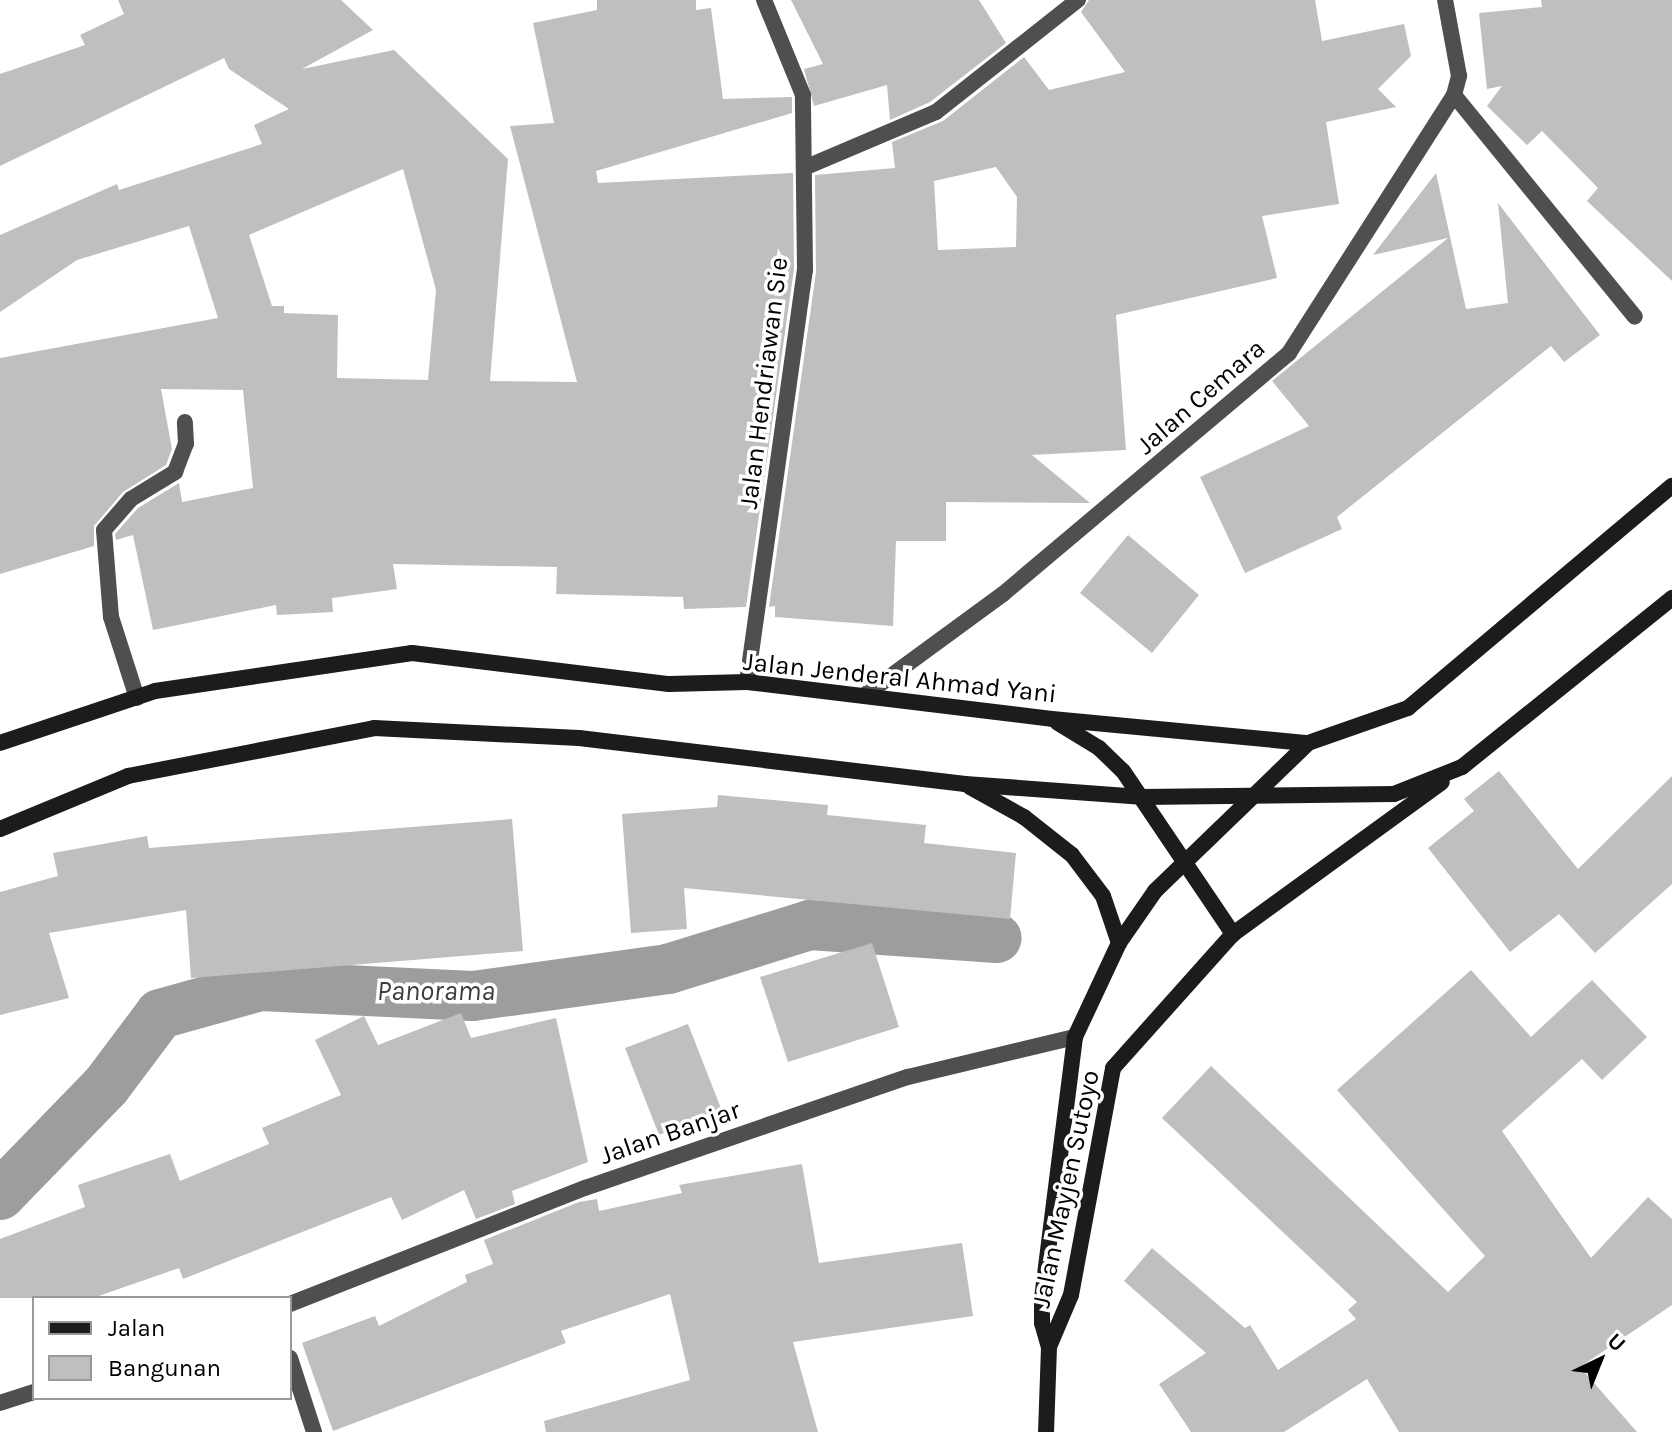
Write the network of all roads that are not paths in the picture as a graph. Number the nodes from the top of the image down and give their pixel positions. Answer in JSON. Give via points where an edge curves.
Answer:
{"nodes":[{"id":1,"x":764,"y":0,"type":"edge"},
{"id":2,"x":1078,"y":0,"type":"edge"},
{"id":3,"x":1445,"y":0,"type":"edge"},
{"id":4,"x":1454,"y":95,"type":"junction"},
{"id":5,"x":804,"y":168,"type":"junction"},
{"id":6,"x":1635,"y":317,"type":"dead end"},
{"id":7,"x":185,"y":422,"type":"dead end"},
{"id":8,"x":1672,"y":486,"type":"edge"},
{"id":9,"x":1672,"y":598,"type":"edge"},
{"id":10,"x":747,"y":682,"type":"junction"},
{"id":11,"x":865,"y":695,"type":"junction"},
{"id":12,"x":137,"y":698,"type":"junction"},
{"id":13,"x":1052,"y":719,"type":"junction"},
{"id":14,"x":0,"y":743,"type":"edge"},
{"id":15,"x":1308,"y":743,"type":"junction"},
{"id":16,"x":1462,"y":767,"type":"junction"},
{"id":17,"x":965,"y":784,"type":"junction"},
{"id":18,"x":1258,"y":794,"type":"junction"},
{"id":19,"x":1141,"y":797,"type":"junction"},
{"id":20,"x":2,"y":822,"type":"edge"},
{"id":21,"x":1184,"y":864,"type":"junction"},
{"id":22,"x":1233,"y":934,"type":"junction"},
{"id":23,"x":1119,"y":943,"type":"junction"},
{"id":24,"x":1075,"y":1037,"type":"junction"},
{"id":25,"x":292,"y":1303,"type":"edge"},
{"id":26,"x":1049,"y":1347,"type":"junction"},
{"id":27,"x":292,"y":1364,"type":"edge"},
{"id":28,"x":32,"y":1393,"type":"edge"},
{"id":29,"x":0,"y":1403,"type":"edge"},
{"id":30,"x":314,"y":1432,"type":"edge"},
{"id":31,"x":1046,"y":1432,"type":"edge"}],
"edges":[{"from":1,"to":5,"type":"street","name":"Jalan Hendriawan Sie","via":[[803,95]]},
{"from":2,"to":5,"type":"street","via":[[936,112]]},
{"from":3,"to":4,"type":"street","via":[[1459,76]]},
{"from":4,"to":6,"type":"street"},
{"from":4,"to":11,"type":"street","name":"Jalan Cemara","via":[[1289,353],[1263,380],[1003,594]]},
{"from":5,"to":10,"type":"street","name":"Jalan Hendriawan Sie","via":[[805,270]]},
{"from":7,"to":12,"type":"street","via":[[186,444],[175,472],[131,499],[104,530],[111,617]]},
{"from":8,"to":15,"type":"main road","name":"Jalan Jenderal Ahmad Yani","via":[[1408,708]]},
{"from":9,"to":16,"type":"main road"},
{"from":10,"to":11,"type":"main road","name":"Jalan Jenderal Ahmad Yani"},
{"from":10,"to":12,"type":"main road","name":"Jalan Jenderal Ahmad Yani","via":[[669,684],[412,653]]},
{"from":11,"to":13,"type":"main road","name":"Jalan Jenderal Ahmad Yani"},
{"from":12,"to":14,"type":"main road","name":"Jalan Jenderal Ahmad Yani"},
{"from":13,"to":15,"type":"main road","name":"Jalan Jenderal Ahmad Yani"},
{"from":13,"to":19,"type":"main road","via":[[1099,748]]},
{"from":15,"to":18,"type":"main road","name":"Jalan Mayjen Sutoyo"},
{"from":16,"to":18,"type":"main road","via":[[1394,794]]},
{"from":16,"to":22,"type":"main road","name":"Jalan Mayjen Sutoyo"},
{"from":17,"to":19,"type":"main road"},
{"from":17,"to":20,"type":"main road","via":[[579,738],[374,728],[128,776]]},
{"from":17,"to":23,"type":"main road","via":[[1024,817],[1072,855],[1103,896]]},
{"from":18,"to":19,"type":"main road"},
{"from":18,"to":21,"type":"main road","name":"Jalan Mayjen Sutoyo"},
{"from":19,"to":21,"type":"main road"},
{"from":21,"to":22,"type":"main road"},
{"from":21,"to":23,"type":"main road","name":"Jalan Mayjen Sutoyo","via":[[1155,891]]},
{"from":22,"to":26,"type":"main road","name":"Jalan Mayjen Sutoyo","via":[[1113,1068],[1071,1295]]},
{"from":23,"to":24,"type":"main road","name":"Jalan Mayjen Sutoyo"},
{"from":24,"to":25,"type":"street","name":"Jalan Banjar","via":[[908,1077],[585,1188]]},
{"from":24,"to":26,"type":"main road","name":"Jalan Mayjen Sutoyo","via":[[1042,1297]]},
{"from":26,"to":31,"type":"main road","name":"Jalan Mayjen Sutoyo"},
{"from":27,"to":30,"type":"street"},
{"from":28,"to":29,"type":"street"}]}
